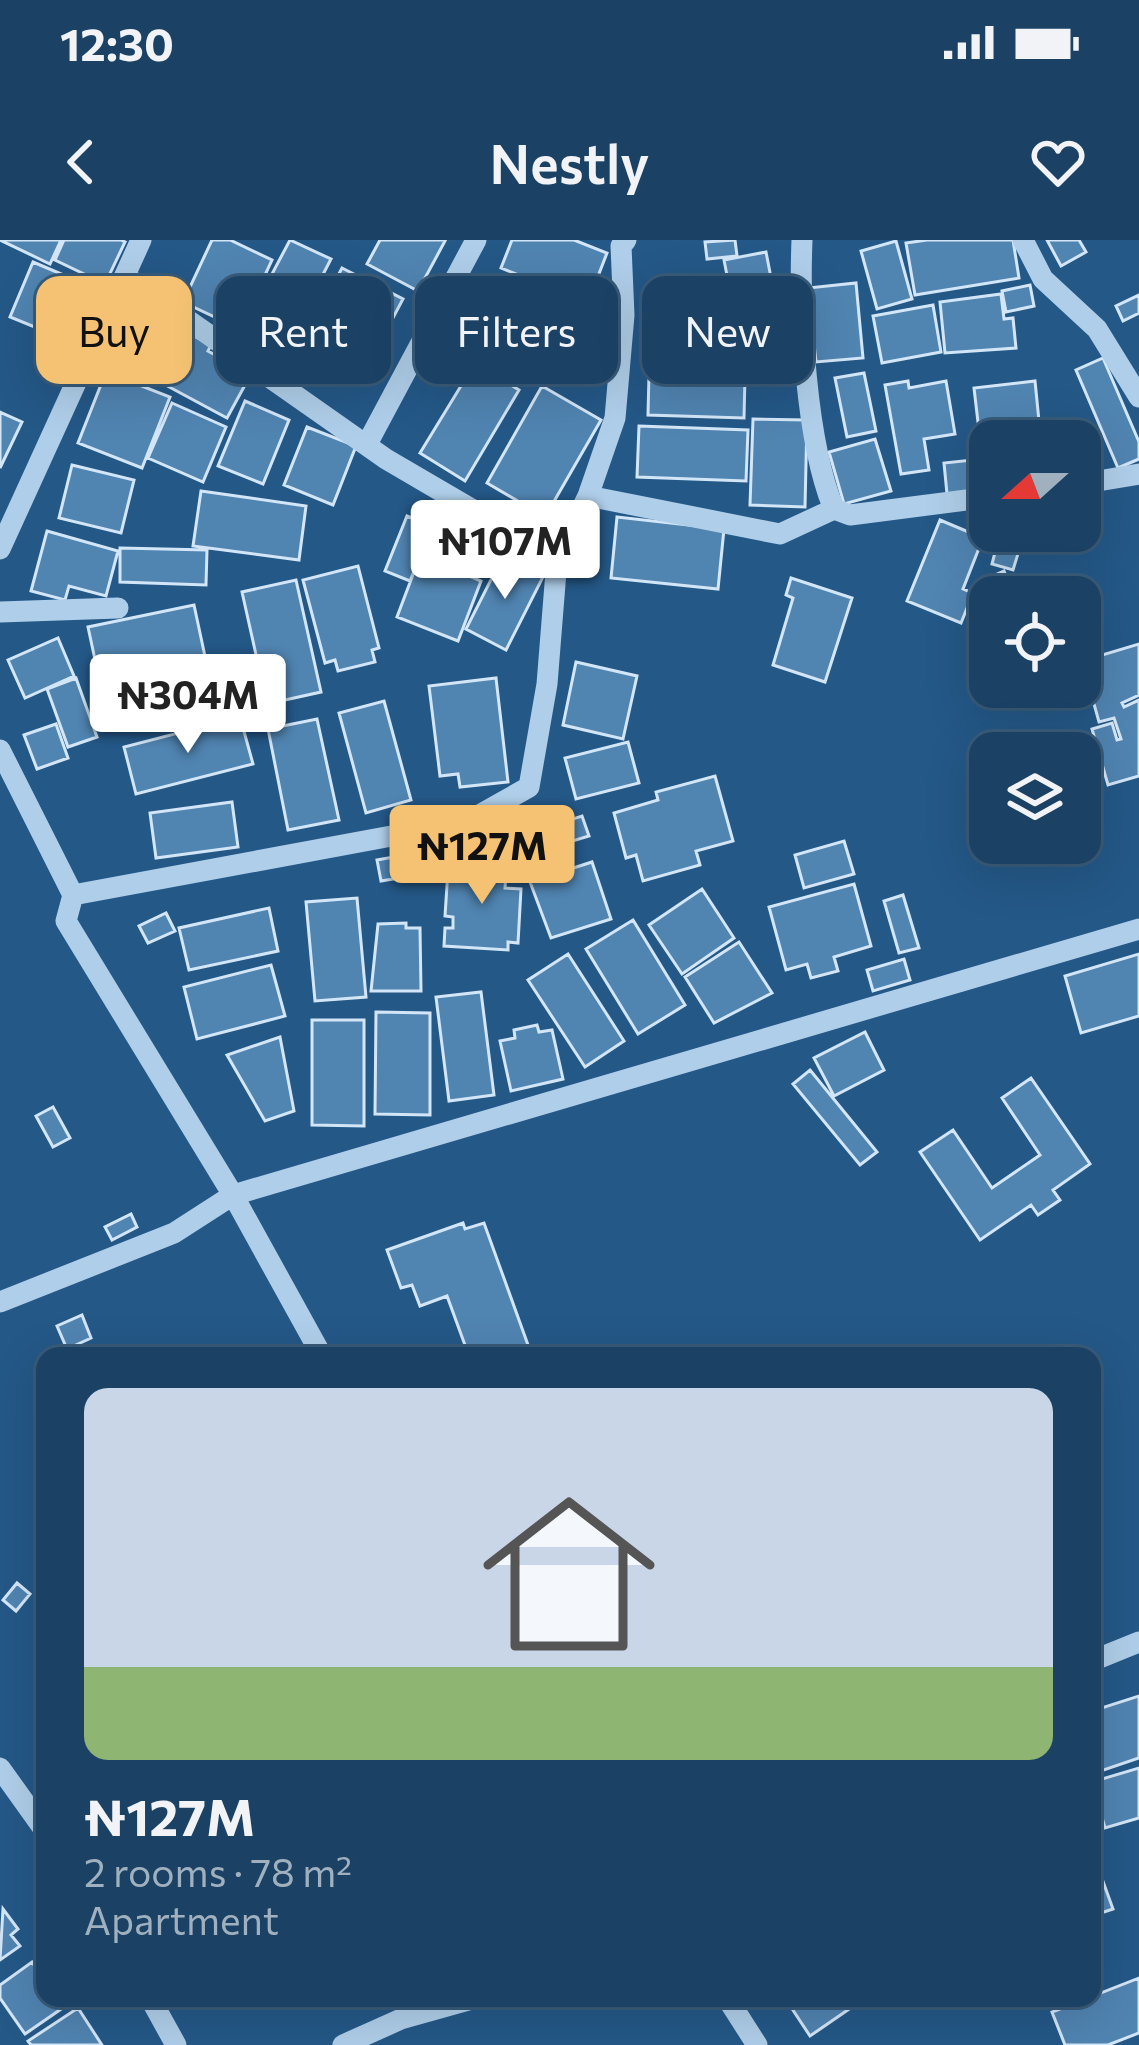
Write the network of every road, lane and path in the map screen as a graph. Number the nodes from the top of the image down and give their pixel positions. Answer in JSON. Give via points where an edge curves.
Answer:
{"nodes":[{"id":1,"x":141,"y":240,"type":"edge"},
{"id":2,"x":476,"y":240,"type":"edge"},
{"id":3,"x":626,"y":240,"type":"edge"},
{"id":4,"x":802,"y":240,"type":"edge"},
{"id":5,"x":1023,"y":240,"type":"edge"},
{"id":6,"x":125,"y":275,"type":"junction"},
{"id":7,"x":1139,"y":397,"type":"edge"},
{"id":8,"x":367,"y":444,"type":"junction"},
{"id":9,"x":1139,"y":475,"type":"edge"},
{"id":10,"x":1101,"y":481,"type":"edge"},
{"id":11,"x":588,"y":496,"type":"junction"},
{"id":12,"x":969,"y":500,"type":"edge"},
{"id":13,"x":834,"y":508,"type":"junction"},
{"id":14,"x":0,"y":549,"type":"edge"},
{"id":15,"x":556,"y":559,"type":"junction"},
{"id":16,"x":118,"y":608,"type":"dead end"},
{"id":17,"x":0,"y":612,"type":"edge"},
{"id":18,"x":0,"y":750,"type":"edge"},
{"id":19,"x":73,"y":895,"type":"junction"},
{"id":20,"x":1139,"y":929,"type":"edge"},
{"id":21,"x":232,"y":1195,"type":"junction"},
{"id":22,"x":0,"y":1302,"type":"edge"},
{"id":23,"x":317,"y":1347,"type":"edge"},
{"id":24,"x":1139,"y":1642,"type":"edge"},
{"id":25,"x":1101,"y":1657,"type":"edge"},
{"id":26,"x":0,"y":1768,"type":"edge"},
{"id":27,"x":36,"y":1818,"type":"edge"},
{"id":28,"x":155,"y":2007,"type":"edge"},
{"id":29,"x":444,"y":2007,"type":"edge"},
{"id":30,"x":733,"y":2007,"type":"edge"},
{"id":31,"x":176,"y":2045,"type":"edge"},
{"id":32,"x":343,"y":2045,"type":"edge"},
{"id":33,"x":757,"y":2045,"type":"edge"}],
"edges":[{"from":1,"to":6,"type":"street"},
{"from":2,"to":8,"type":"street"},
{"from":3,"to":11,"type":"street","via":[[615,418]]},
{"from":4,"to":13,"type":"street","via":[[800,292],[821,477]]},
{"from":5,"to":7,"type":"street","via":[[1043,279],[1097,329]]},
{"from":6,"to":8,"type":"street"},
{"from":6,"to":14,"type":"street"},
{"from":8,"to":15,"type":"street"},
{"from":9,"to":10,"type":"street"},
{"from":11,"to":13,"type":"street","via":[[780,534]]},
{"from":11,"to":15,"type":"street"},
{"from":12,"to":13,"type":"street","via":[[850,515]]},
{"from":15,"to":19,"type":"street","via":[[529,788],[502,807],[467,823]]},
{"from":16,"to":17,"type":"street"},
{"from":18,"to":19,"type":"street"},
{"from":19,"to":21,"type":"street","via":[[66,920]]},
{"from":20,"to":21,"type":"street"},
{"from":21,"to":22,"type":"street","via":[[174,1233]]},
{"from":21,"to":23,"type":"street"},
{"from":24,"to":25,"type":"street"},
{"from":26,"to":27,"type":"street"},
{"from":28,"to":31,"type":"street"},
{"from":29,"to":32,"type":"street"},
{"from":30,"to":33,"type":"street"}]}
